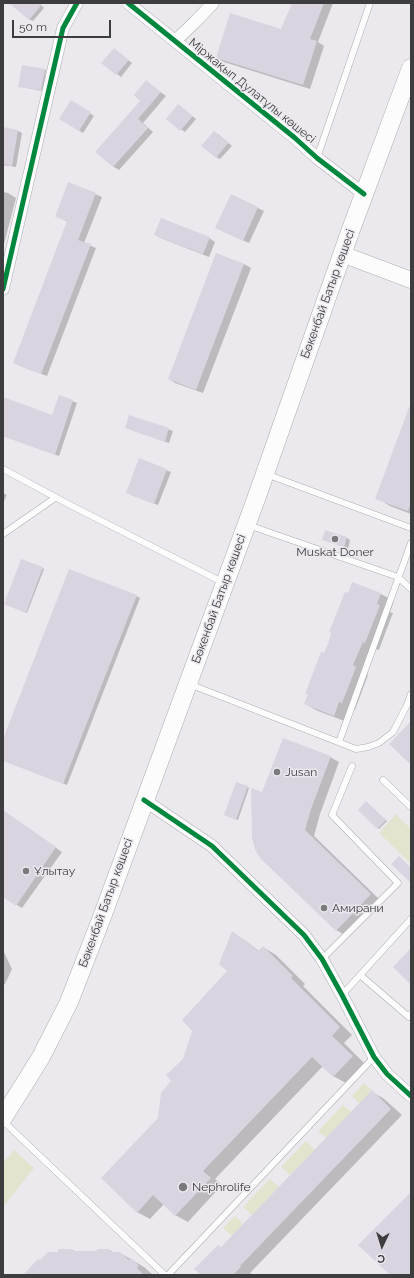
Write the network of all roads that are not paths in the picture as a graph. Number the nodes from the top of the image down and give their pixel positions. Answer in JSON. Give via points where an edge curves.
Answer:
{"nodes":[{"id":1,"x":77,"y":3,"type":"edge"},
{"id":2,"x":128,"y":3,"type":"edge"},
{"id":3,"x":213,"y":3,"type":"edge"},
{"id":4,"x":370,"y":3,"type":"edge"},
{"id":5,"x":175,"y":41,"type":"junction"},
{"id":6,"x":411,"y":68,"type":"edge"},
{"id":7,"x":316,"y":158,"type":"junction"},
{"id":8,"x":364,"y":194,"type":"junction"},
{"id":9,"x":342,"y":254,"type":"junction"},
{"id":10,"x":411,"y":280,"type":"edge"},
{"id":11,"x":3,"y":289,"type":"edge"},
{"id":12,"x":3,"y":469,"type":"edge"},
{"id":13,"x":265,"y":473,"type":"junction"},
{"id":14,"x":55,"y":498,"type":"junction"},
{"id":15,"x":246,"y":524,"type":"junction"},
{"id":16,"x":411,"y":528,"type":"edge"},
{"id":17,"x":3,"y":534,"type":"edge"},
{"id":18,"x":411,"y":543,"type":"edge"},
{"id":19,"x":398,"y":577,"type":"junction"},
{"id":20,"x":224,"y":583,"type":"junction"},
{"id":21,"x":411,"y":589,"type":"edge"},
{"id":22,"x":187,"y":683,"type":"junction"},
{"id":23,"x":411,"y":694,"type":"edge"},
{"id":24,"x":339,"y":742,"type":"junction"},
{"id":25,"x":352,"y":766,"type":"dead end"},
{"id":26,"x":383,"y":780,"type":"dead end"},
{"id":27,"x":144,"y":800,"type":"junction"},
{"id":28,"x":411,"y":807,"type":"edge"},
{"id":29,"x":411,"y":919,"type":"edge"},
{"id":30,"x":322,"y":959,"type":"junction"},
{"id":31,"x":360,"y":975,"type":"junction"},
{"id":32,"x":342,"y":995,"type":"junction"},
{"id":33,"x":411,"y":1014,"type":"edge"},
{"id":34,"x":374,"y":1057,"type":"junction"},
{"id":35,"x":411,"y":1096,"type":"edge"},
{"id":36,"x":3,"y":1120,"type":"edge"},
{"id":37,"x":165,"y":1275,"type":"edge"},
{"id":38,"x":168,"y":1275,"type":"edge"}],
"edges":[{"from":1,"to":11,"type":"street","via":[[63,28]]},
{"from":2,"to":5,"type":"street","name":"Міржақып Дулатұлы көшесі"},
{"from":3,"to":5,"type":"street"},
{"from":4,"to":7,"type":"lane"},
{"from":5,"to":7,"type":"street","name":"Міржақып Дулатұлы көшесі"},
{"from":6,"to":8,"type":"main road","name":"Бөкенбай Батыр көшесі"},
{"from":7,"to":8,"type":"street","name":"Міржақып Дулатұлы көшесі"},
{"from":8,"to":9,"type":"main road","name":"Бөкенбай Батыр көшесі"},
{"from":9,"to":10,"type":"street"},
{"from":9,"to":13,"type":"main road","name":"Бөкенбай Батыр көшесі"},
{"from":12,"to":14,"type":"lane"},
{"from":13,"to":15,"type":"main road","name":"Бөкенбай Батыр көшесі"},
{"from":13,"to":16,"type":"lane"},
{"from":14,"to":17,"type":"lane"},
{"from":14,"to":20,"type":"lane"},
{"from":15,"to":19,"type":"lane"},
{"from":15,"to":20,"type":"main road","name":"Бөкенбай Батыр көшесі"},
{"from":18,"to":19,"type":"lane"},
{"from":19,"to":21,"type":"lane"},
{"from":19,"to":24,"type":"lane"},
{"from":20,"to":22,"type":"main road","name":"Бөкенбай Батыр көшесі"},
{"from":22,"to":24,"type":"lane"},
{"from":22,"to":27,"type":"main road","name":"Бөкенбай Батыр көшесі"},
{"from":23,"to":24,"type":"lane","via":[[393,732],[379,743],[356,749]]},
{"from":25,"to":30,"type":"lane","via":[[332,815],[398,883]]},
{"from":26,"to":28,"type":"lane"},
{"from":27,"to":30,"type":"street","via":[[212,846],[304,935]]},
{"from":27,"to":36,"type":"main road","name":"Бөкенбай Батыр көшесі","via":[[69,1002],[41,1057]]},
{"from":29,"to":31,"type":"lane"},
{"from":30,"to":32,"type":"street"},
{"from":31,"to":32,"type":"lane"},
{"from":31,"to":33,"type":"lane","via":[[409,1016]]},
{"from":32,"to":34,"type":"street"},
{"from":34,"to":35,"type":"street","via":[[387,1074]]},
{"from":34,"to":38,"type":"lane"},
{"from":36,"to":37,"type":"lane"}]}
